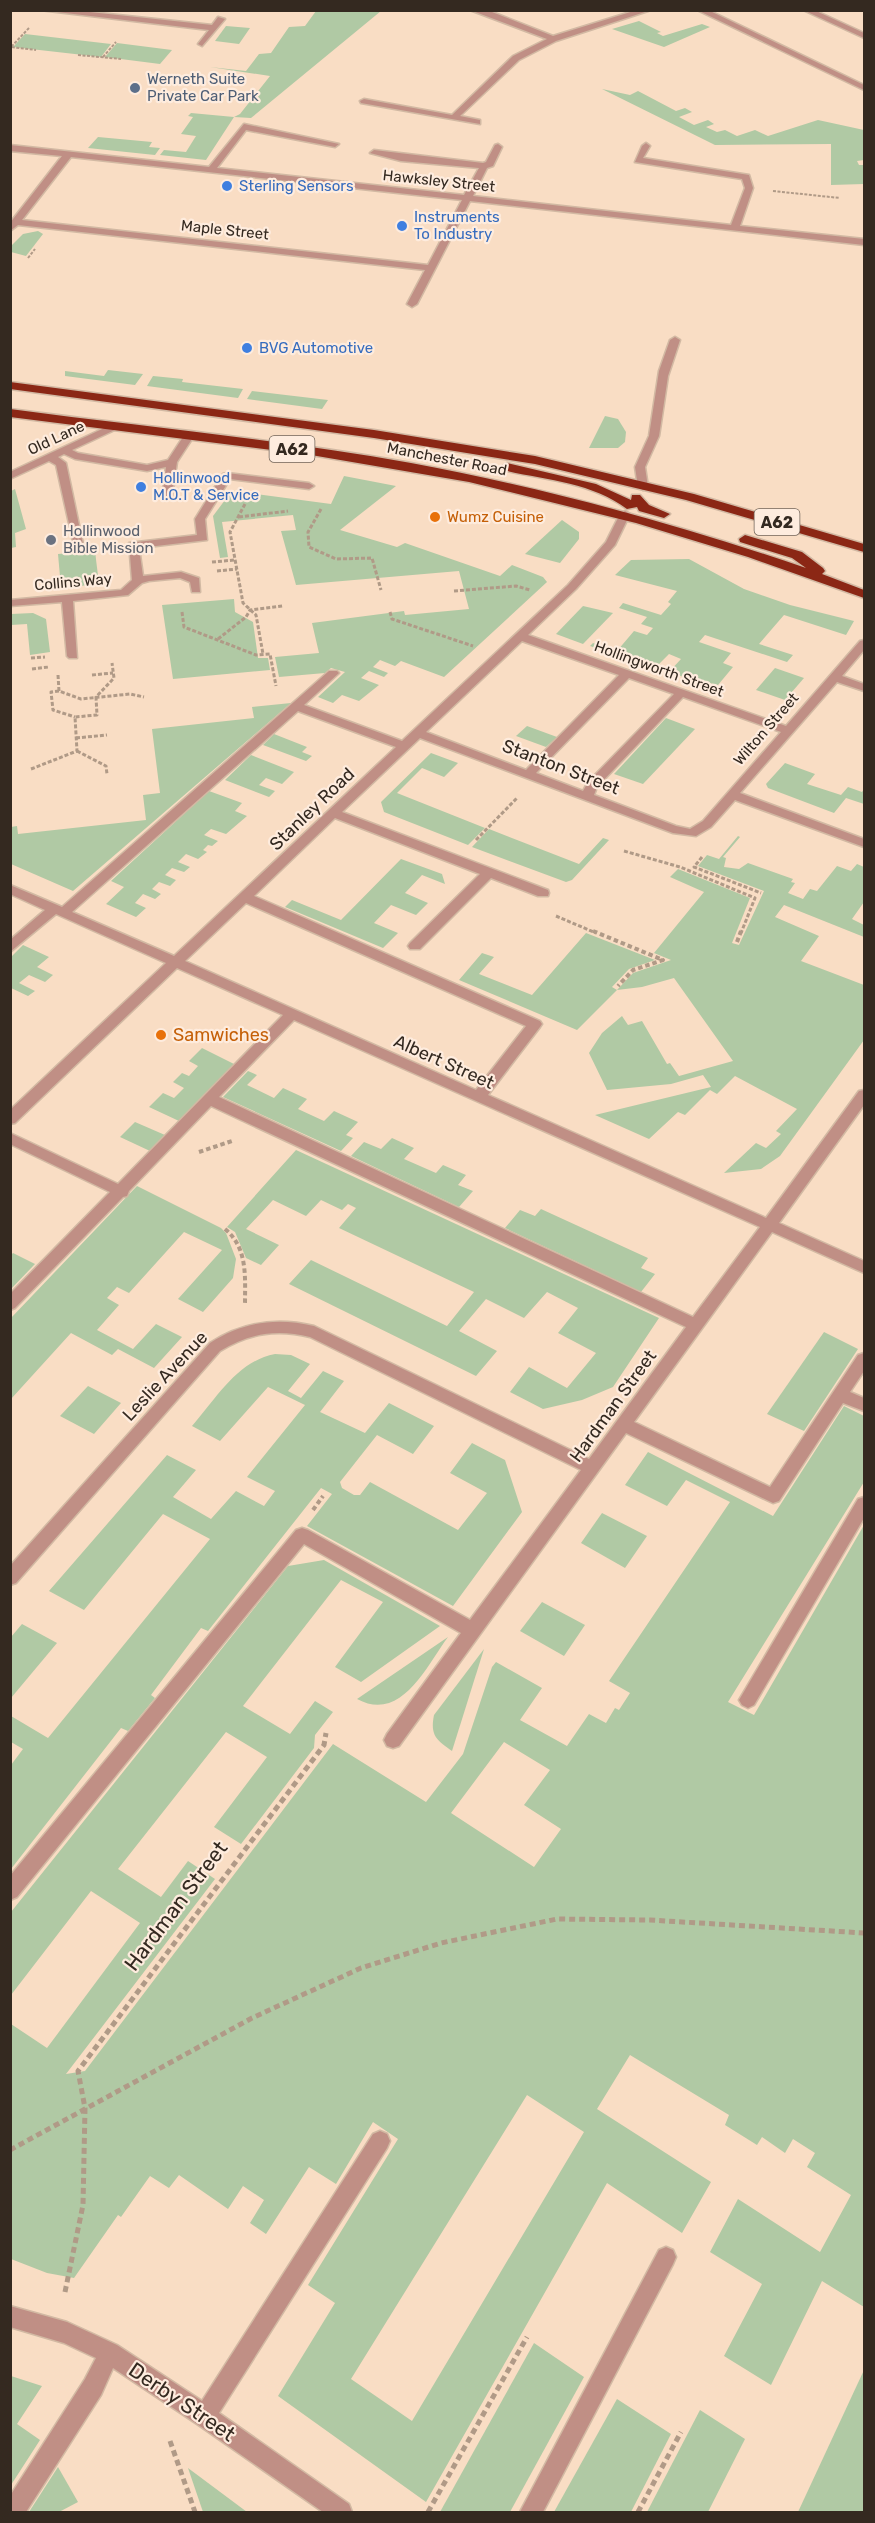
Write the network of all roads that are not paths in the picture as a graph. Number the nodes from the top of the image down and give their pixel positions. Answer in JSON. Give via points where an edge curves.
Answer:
{"nodes":[{"id":1,"x":44,"y":10,"type":"edge"},
{"id":2,"x":647,"y":10,"type":"edge"},
{"id":3,"x":718,"y":10,"type":"edge"},
{"id":4,"x":807,"y":10,"type":"edge"},
{"id":5,"x":472,"y":12,"type":"edge"},
{"id":6,"x":704,"y":12,"type":"edge"},
{"id":7,"x":221,"y":19,"type":"dead end"},
{"id":8,"x":213,"y":28,"type":"junction"},
{"id":9,"x":864,"y":36,"type":"edge"},
{"id":10,"x":553,"y":39,"type":"junction"},
{"id":11,"x":202,"y":44,"type":"dead end"},
{"id":12,"x":864,"y":88,"type":"edge"},
{"id":13,"x":372,"y":92,"type":"dead end"},
{"id":14,"x":364,"y":101,"type":"junction"},
{"id":15,"x":355,"y":110,"type":"dead end"},
{"id":16,"x":455,"y":117,"type":"junction"},
{"id":17,"x":477,"y":122,"type":"dead end"},
{"id":18,"x":335,"y":144,"type":"dead end"},
{"id":19,"x":646,"y":146,"type":"dead end"},
{"id":20,"x":498,"y":147,"type":"dead end"},
{"id":21,"x":10,"y":148,"type":"edge"},
{"id":22,"x":374,"y":153,"type":"dead end"},
{"id":23,"x":68,"y":155,"type":"junction"},
{"id":24,"x":483,"y":166,"type":"junction"},
{"id":25,"x":211,"y":171,"type":"junction"},
{"id":26,"x":466,"y":198,"type":"junction"},
{"id":27,"x":13,"y":225,"type":"edge"},
{"id":28,"x":735,"y":227,"type":"junction"},
{"id":29,"x":864,"y":242,"type":"edge"},
{"id":30,"x":430,"y":268,"type":"junction"},
{"id":31,"x":412,"y":304,"type":"dead end"},
{"id":32,"x":675,"y":340,"type":"dead end"},
{"id":33,"x":10,"y":385,"type":"edge"},
{"id":34,"x":10,"y":413,"type":"edge"},
{"id":35,"x":115,"y":426,"type":"junction"},
{"id":36,"x":189,"y":435,"type":"junction"},
{"id":37,"x":454,"y":447,"type":"junction"},
{"id":38,"x":66,"y":451,"type":"junction"},
{"id":39,"x":51,"y":458,"type":"junction"},
{"id":40,"x":172,"y":462,"type":"junction"},
{"id":41,"x":10,"y":476,"type":"edge"},
{"id":42,"x":309,"y":486,"type":"dead end"},
{"id":43,"x":167,"y":497,"type":"dead end"},
{"id":44,"x":634,"y":501,"type":"junction"},
{"id":45,"x":78,"y":544,"type":"dead end"},
{"id":46,"x":864,"y":548,"type":"edge"},
{"id":47,"x":829,"y":580,"type":"junction"},
{"id":48,"x":138,"y":581,"type":"junction"},
{"id":49,"x":196,"y":590,"type":"dead end"},
{"id":50,"x":864,"y":594,"type":"edge"},
{"id":51,"x":67,"y":598,"type":"junction"},
{"id":52,"x":10,"y":603,"type":"edge"},
{"id":53,"x":520,"y":636,"type":"junction"},
{"id":54,"x":864,"y":644,"type":"edge"},
{"id":55,"x":73,"y":656,"type":"dead end"},
{"id":56,"x":333,"y":673,"type":"dead end"},
{"id":57,"x":627,"y":673,"type":"junction"},
{"id":58,"x":835,"y":677,"type":"junction"},
{"id":59,"x":864,"y":688,"type":"edge"},
{"id":60,"x":681,"y":693,"type":"junction"},
{"id":61,"x":296,"y":706,"type":"junction"},
{"id":62,"x":787,"y":730,"type":"junction"},
{"id":63,"x":418,"y":733,"type":"junction"},
{"id":64,"x":404,"y":746,"type":"junction"},
{"id":65,"x":529,"y":774,"type":"junction"},
{"id":66,"x":733,"y":795,"type":"junction"},
{"id":67,"x":587,"y":796,"type":"junction"},
{"id":68,"x":333,"y":813,"type":"junction"},
{"id":69,"x":692,"y":833,"type":"joint"},
{"id":70,"x":864,"y":843,"type":"edge"},
{"id":71,"x":487,"y":874,"type":"junction"},
{"id":72,"x":10,"y":889,"type":"edge"},
{"id":73,"x":543,"y":893,"type":"dead end"},
{"id":74,"x":245,"y":897,"type":"junction"},
{"id":75,"x":59,"y":910,"type":"junction"},
{"id":76,"x":415,"y":946,"type":"dead end"},
{"id":77,"x":10,"y":948,"type":"edge"},
{"id":78,"x":176,"y":962,"type":"junction"},
{"id":79,"x":292,"y":1014,"type":"junction"},
{"id":80,"x":864,"y":1095,"type":"edge"},
{"id":81,"x":478,"y":1098,"type":"junction"},
{"id":82,"x":210,"y":1099,"type":"junction"},
{"id":83,"x":10,"y":1119,"type":"edge"},
{"id":84,"x":10,"y":1138,"type":"edge"},
{"id":85,"x":122,"y":1192,"type":"junction"},
{"id":86,"x":770,"y":1224,"type":"junction"},
{"id":87,"x":864,"y":1267,"type":"edge"},
{"id":88,"x":10,"y":1304,"type":"edge"},
{"id":89,"x":695,"y":1326,"type":"junction"},
{"id":90,"x":864,"y":1359,"type":"edge"},
{"id":91,"x":841,"y":1395,"type":"junction"},
{"id":92,"x":864,"y":1405,"type":"edge"},
{"id":93,"x":624,"y":1425,"type":"junction"},
{"id":94,"x":592,"y":1468,"type":"junction"},
{"id":95,"x":864,"y":1504,"type":"edge"},
{"id":96,"x":10,"y":1578,"type":"edge"},
{"id":97,"x":474,"y":1631,"type":"junction"},
{"id":98,"x":748,"y":1700,"type":"dead end"},
{"id":99,"x":393,"y":1740,"type":"dead end"},
{"id":100,"x":10,"y":1891,"type":"edge"},
{"id":101,"x":380,"y":2141,"type":"dead end"},
{"id":102,"x":666,"y":2257,"type":"dead end"},
{"id":103,"x":10,"y":2316,"type":"edge"},
{"id":104,"x":109,"y":2353,"type":"junction"},
{"id":105,"x":205,"y":2416,"type":"junction"},
{"id":106,"x":13,"y":2512,"type":"edge"},
{"id":107,"x":341,"y":2512,"type":"edge"},
{"id":108,"x":531,"y":2512,"type":"edge"}],
"edges":[{"from":1,"to":8,"type":"street"},
{"from":2,"to":10,"type":"street"},
{"from":3,"to":6,"type":"street"},
{"from":4,"to":9,"type":"street"},
{"from":5,"to":10,"type":"street","via":[[489,14]]},
{"from":6,"to":12,"type":"street"},
{"from":7,"to":8,"type":"street"},
{"from":8,"to":11,"type":"street"},
{"from":10,"to":16,"type":"street","via":[[516,58]]},
{"from":13,"to":14,"type":"street"},
{"from":14,"to":15,"type":"street"},
{"from":14,"to":16,"type":"street"},
{"from":16,"to":17,"type":"street"},
{"from":18,"to":25,"type":"street","via":[[244,127]]},
{"from":19,"to":28,"type":"street","via":[[638,160],[678,168],[723,168],[746,177],[749,188]]},
{"from":20,"to":24,"type":"street","via":[[490,164]]},
{"from":21,"to":23,"type":"street","name":"Hawksley Street"},
{"from":22,"to":24,"type":"street"},
{"from":23,"to":25,"type":"street","name":"Hawksley Street"},
{"from":23,"to":27,"type":"street"},
{"from":24,"to":26,"type":"street"},
{"from":25,"to":26,"type":"street","name":"Hawksley Street"},
{"from":26,"to":28,"type":"street","name":"Hawksley Street"},
{"from":26,"to":30,"type":"street"},
{"from":27,"to":30,"type":"street","name":"Maple Street"},
{"from":28,"to":29,"type":"street","name":"Hawksley Street"},
{"from":30,"to":31,"type":"street"},
{"from":32,"to":44,"type":"street","via":[[662,379],[652,449],[640,467]]},
{"from":33,"to":37,"type":"highway","name":"Manchester Road","number":"A62"},
{"from":34,"to":35,"type":"highway","name":"Manchester Road","number":"A62"},
{"from":35,"to":36,"type":"highway","name":"Manchester Road","number":"A62"},
{"from":35,"to":38,"type":"street","name":"Old Lane"},
{"from":36,"to":40,"type":"street"},
{"from":36,"to":44,"type":"highway","name":"Manchester Road","number":"A62"},
{"from":37,"to":44,"type":"highway","name":"Manchester Road","number":"A62","via":[[535,460]]},
{"from":37,"to":44,"type":"highway","number":"A62","via":[[469,460],[553,477]]},
{"from":38,"to":39,"type":"street","name":"Old Lane"},
{"from":38,"to":40,"type":"street","via":[[75,456],[147,468]]},
{"from":39,"to":41,"type":"street","name":"Old Lane"},
{"from":39,"to":45,"type":"street","via":[[61,463]]},
{"from":40,"to":43,"type":"street"},
{"from":42,"to":48,"type":"street","via":[[226,476],[200,519],[203,538],[133,545]]},
{"from":44,"to":46,"type":"highway","name":"Manchester Road","number":"A62","via":[[762,517]]},
{"from":44,"to":47,"type":"highway","name":"Manchester Road","number":"A62","via":[[712,540]]},
{"from":44,"to":47,"type":"highway","number":"A62","via":[[644,508],[797,555]]},
{"from":44,"to":53,"type":"street","name":"Stanley Road","via":[[606,549]]},
{"from":47,"to":50,"type":"highway","name":"Manchester Road","number":"A62"},
{"from":48,"to":49,"type":"street","name":"Collins Way","via":[[181,575],[195,580]]},
{"from":48,"to":51,"type":"street","name":"Collins Way","via":[[124,593]]},
{"from":51,"to":52,"type":"street","name":"Collins Way"},
{"from":51,"to":55,"type":"street"},
{"from":53,"to":57,"type":"street","name":"Hollingworth Street"},
{"from":53,"to":63,"type":"street","name":"Stanley Road"},
{"from":54,"to":58,"type":"street","name":"Wilton Street"},
{"from":56,"to":61,"type":"street"},
{"from":57,"to":60,"type":"street","name":"Hollingworth Street"},
{"from":57,"to":65,"type":"street"},
{"from":58,"to":59,"type":"street"},
{"from":58,"to":62,"type":"street","name":"Wilton Street"},
{"from":60,"to":62,"type":"street","name":"Hollingworth Street"},
{"from":60,"to":67,"type":"street","via":[[592,785]]},
{"from":61,"to":64,"type":"street"},
{"from":61,"to":75,"type":"street"},
{"from":62,"to":66,"type":"street","name":"Wilton Street"},
{"from":63,"to":64,"type":"street","name":"Stanley Road"},
{"from":63,"to":65,"type":"street","name":"Stanton Street"},
{"from":64,"to":68,"type":"street","name":"Stanley Road"},
{"from":65,"to":67,"type":"street","name":"Stanton Street"},
{"from":66,"to":69,"type":"street","name":"Wilton Street"},
{"from":66,"to":70,"type":"street"},
{"from":67,"to":69,"type":"street","name":"Stanton Street"},
{"from":68,"to":71,"type":"street"},
{"from":68,"to":74,"type":"street","name":"Stanley Road"},
{"from":71,"to":73,"type":"street"},
{"from":71,"to":76,"type":"street"},
{"from":72,"to":75,"type":"street","name":"Albert Street"},
{"from":74,"to":78,"type":"street","name":"Stanley Road"},
{"from":74,"to":81,"type":"street","via":[[535,1024]]},
{"from":75,"to":77,"type":"street"},
{"from":75,"to":78,"type":"street","name":"Albert Street"},
{"from":78,"to":79,"type":"street","name":"Albert Street"},
{"from":78,"to":83,"type":"street","name":"Stanley Road"},
{"from":79,"to":81,"type":"street","name":"Albert Street"},
{"from":79,"to":82,"type":"street"},
{"from":80,"to":86,"type":"street","name":"Hardman Street"},
{"from":81,"to":86,"type":"street","name":"Albert Street"},
{"from":82,"to":85,"type":"street"},
{"from":82,"to":89,"type":"street"},
{"from":84,"to":85,"type":"street"},
{"from":85,"to":88,"type":"street"},
{"from":86,"to":87,"type":"street","name":"Albert Street"},
{"from":86,"to":89,"type":"street","name":"Hardman Street"},
{"from":89,"to":93,"type":"street","name":"Hardman Street"},
{"from":90,"to":91,"type":"street"},
{"from":91,"to":92,"type":"street"},
{"from":91,"to":93,"type":"street","via":[[773,1496]]},
{"from":93,"to":94,"type":"street","name":"Hardman Street"},
{"from":94,"to":96,"type":"street","name":"Leslie Avenue","via":[[314,1332],[292,1326],[266,1326],[215,1347]]},
{"from":94,"to":97,"type":"street","name":"Hardman Street"},
{"from":95,"to":98,"type":"street"},
{"from":97,"to":99,"type":"street","name":"Hardman Street"},
{"from":97,"to":100,"type":"street","via":[[302,1535]]},
{"from":101,"to":105,"type":"street"},
{"from":102,"to":108,"type":"street"},
{"from":103,"to":104,"type":"street","name":"Derby Street","via":[[67,2333]]},
{"from":104,"to":105,"type":"street","name":"Derby Street"},
{"from":104,"to":106,"type":"street","via":[[93,2387]]},
{"from":105,"to":107,"type":"street","name":"Derby Street"}]}
